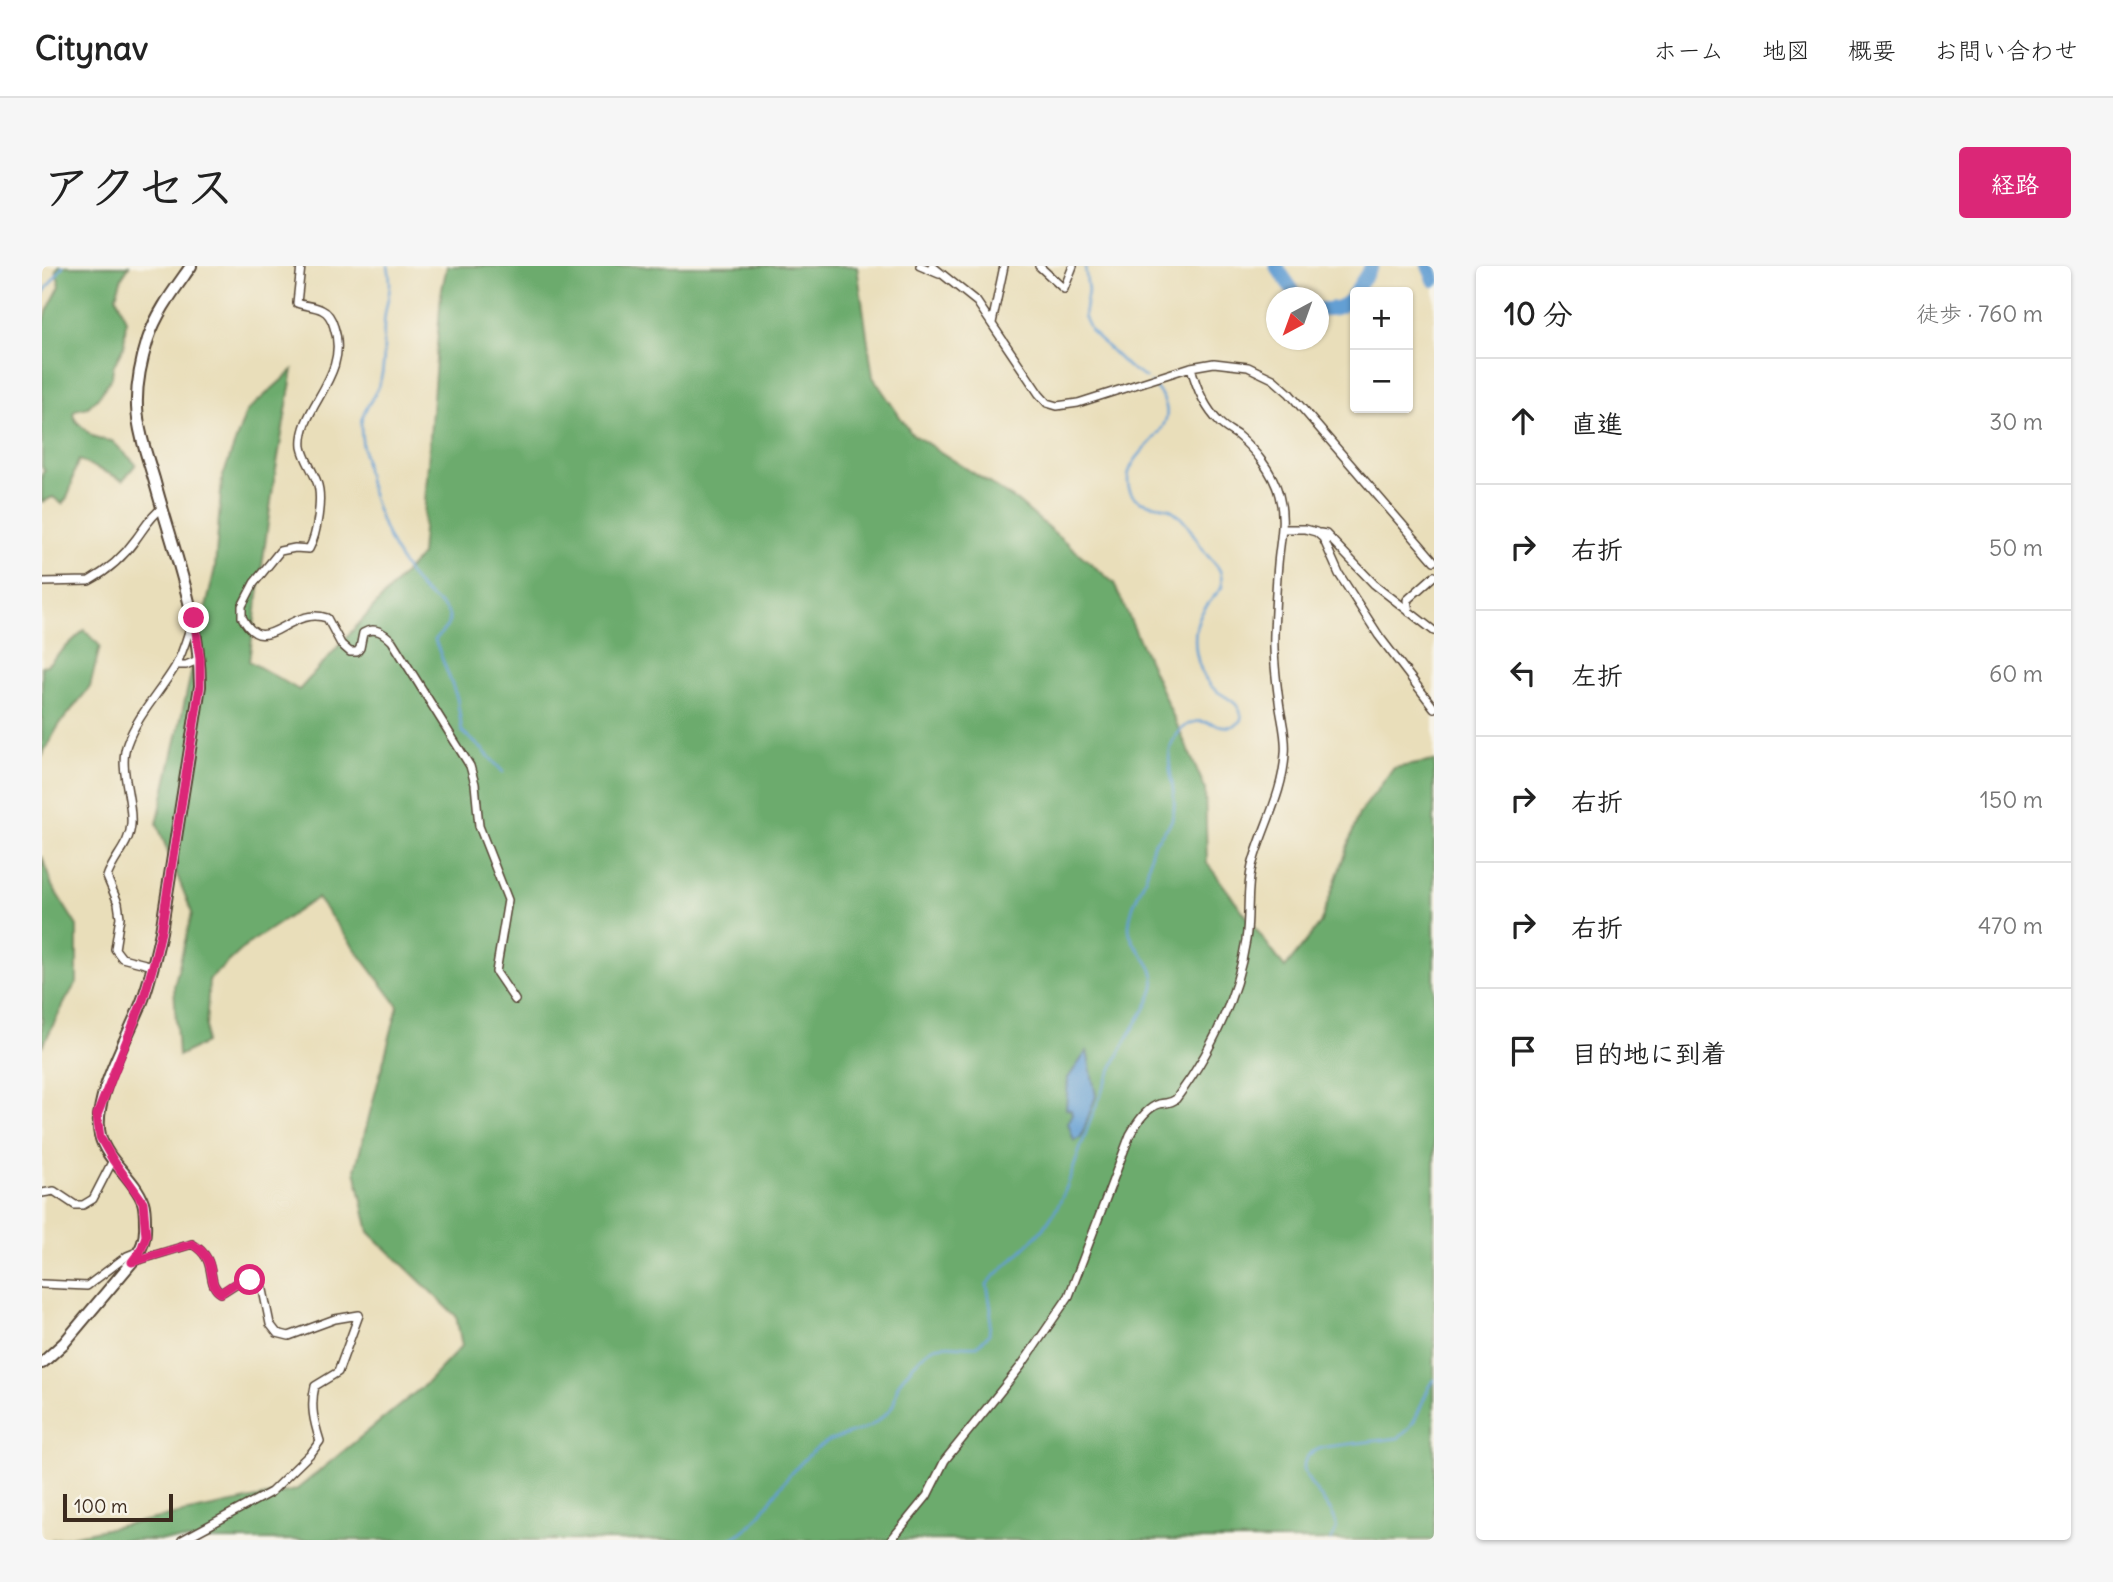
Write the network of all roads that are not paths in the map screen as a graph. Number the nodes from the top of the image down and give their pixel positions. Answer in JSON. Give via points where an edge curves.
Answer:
{"nodes":[{"id":1,"x":191,"y":266,"type":"edge"},
{"id":2,"x":301,"y":266,"type":"edge"},
{"id":3,"x":920,"y":266,"type":"edge"},
{"id":4,"x":932,"y":266,"type":"edge"},
{"id":5,"x":1004,"y":266,"type":"edge"},
{"id":6,"x":1039,"y":266,"type":"edge"},
{"id":7,"x":1073,"y":266,"type":"edge"},
{"id":8,"x":946,"y":276,"type":"junction"},
{"id":9,"x":992,"y":323,"type":"junction"},
{"id":10,"x":1191,"y":367,"type":"junction"},
{"id":11,"x":162,"y":508,"type":"junction"},
{"id":12,"x":1284,"y":529,"type":"junction"},
{"id":13,"x":1316,"y":532,"type":"junction"},
{"id":14,"x":1434,"y":561,"type":"edge"},
{"id":15,"x":1434,"y":576,"type":"edge"},
{"id":16,"x":42,"y":582,"type":"edge"},
{"id":17,"x":1409,"y":612,"type":"junction"},
{"id":18,"x":194,"y":618,"type":"junction"},
{"id":19,"x":1434,"y":631,"type":"edge"},
{"id":20,"x":200,"y":659,"type":"junction"},
{"id":21,"x":176,"y":665,"type":"junction"},
{"id":22,"x":1434,"y":708,"type":"edge"},
{"id":23,"x":153,"y":966,"type":"junction"},
{"id":24,"x":515,"y":1000,"type":"dead end"},
{"id":25,"x":113,"y":1160,"type":"junction"},
{"id":26,"x":42,"y":1193,"type":"edge"},
{"id":27,"x":141,"y":1250,"type":"junction"},
{"id":28,"x":132,"y":1262,"type":"junction"},
{"id":29,"x":42,"y":1284,"type":"edge"},
{"id":30,"x":42,"y":1363,"type":"edge"},
{"id":31,"x":182,"y":1540,"type":"edge"},
{"id":32,"x":891,"y":1540,"type":"edge"}],
"edges":[{"from":1,"to":11,"type":"street","via":[[160,312],[139,373],[137,409]]},
{"from":2,"to":24,"type":"street","via":[[297,303],[329,315],[338,343],[330,379],[303,438],[302,449],[319,485],[314,540],[309,549],[281,551],[254,583],[242,606],[242,617],[254,633],[269,635],[315,614],[327,618],[350,652],[357,652],[367,630],[382,631],[392,641],[470,766],[479,826],[508,900],[496,972]]},
{"from":3,"to":8,"type":"street"},
{"from":4,"to":8,"type":"street"},
{"from":5,"to":9,"type":"street"},
{"from":6,"to":7,"type":"street","via":[[1064,289]]},
{"from":8,"to":9,"type":"street","via":[[977,302]]},
{"from":9,"to":10,"type":"street","via":[[1039,394],[1057,406]]},
{"from":10,"to":12,"type":"street","via":[[1210,411],[1257,454],[1270,475],[1279,494]]},
{"from":10,"to":14,"type":"street","via":[[1214,363],[1248,367],[1273,379]]},
{"from":11,"to":16,"type":"street","via":[[148,519],[127,550],[95,578]]},
{"from":11,"to":18,"type":"street"},
{"from":12,"to":13,"type":"street"},
{"from":12,"to":32,"type":"street","via":[[1274,651],[1286,754],[1248,883],[1247,936],[1234,990],[1202,1062],[1176,1098],[1151,1108],[1136,1124],[1069,1296],[1021,1366],[945,1460],[927,1496]]},
{"from":13,"to":17,"type":"street","via":[[1326,534],[1356,567]]},
{"from":13,"to":22,"type":"street","via":[[1379,636]]},
{"from":15,"to":17,"type":"street","via":[[1407,600]]},
{"from":17,"to":19,"type":"street"},
{"from":18,"to":20,"type":"street"},
{"from":18,"to":21,"type":"street"},
{"from":20,"to":21,"type":"street"},
{"from":20,"to":23,"type":"street","via":[[194,727]]},
{"from":21,"to":23,"type":"street","via":[[127,743],[124,762],[130,837],[107,877],[120,917],[115,949],[122,958]]},
{"from":23,"to":25,"type":"street","via":[[97,1115],[100,1137]]},
{"from":25,"to":26,"type":"street","via":[[93,1199],[83,1205],[54,1191]]},
{"from":25,"to":27,"type":"street","via":[[143,1202],[146,1236]]},
{"from":27,"to":28,"type":"street"},
{"from":27,"to":29,"type":"street","via":[[87,1286]]},
{"from":28,"to":30,"type":"street"},
{"from":28,"to":31,"type":"street","via":[[192,1244],[211,1264],[217,1292],[240,1280],[262,1285],[276,1333],[289,1336],[359,1315],[338,1372],[315,1386],[313,1421],[320,1441],[312,1452],[271,1492]]}]}
